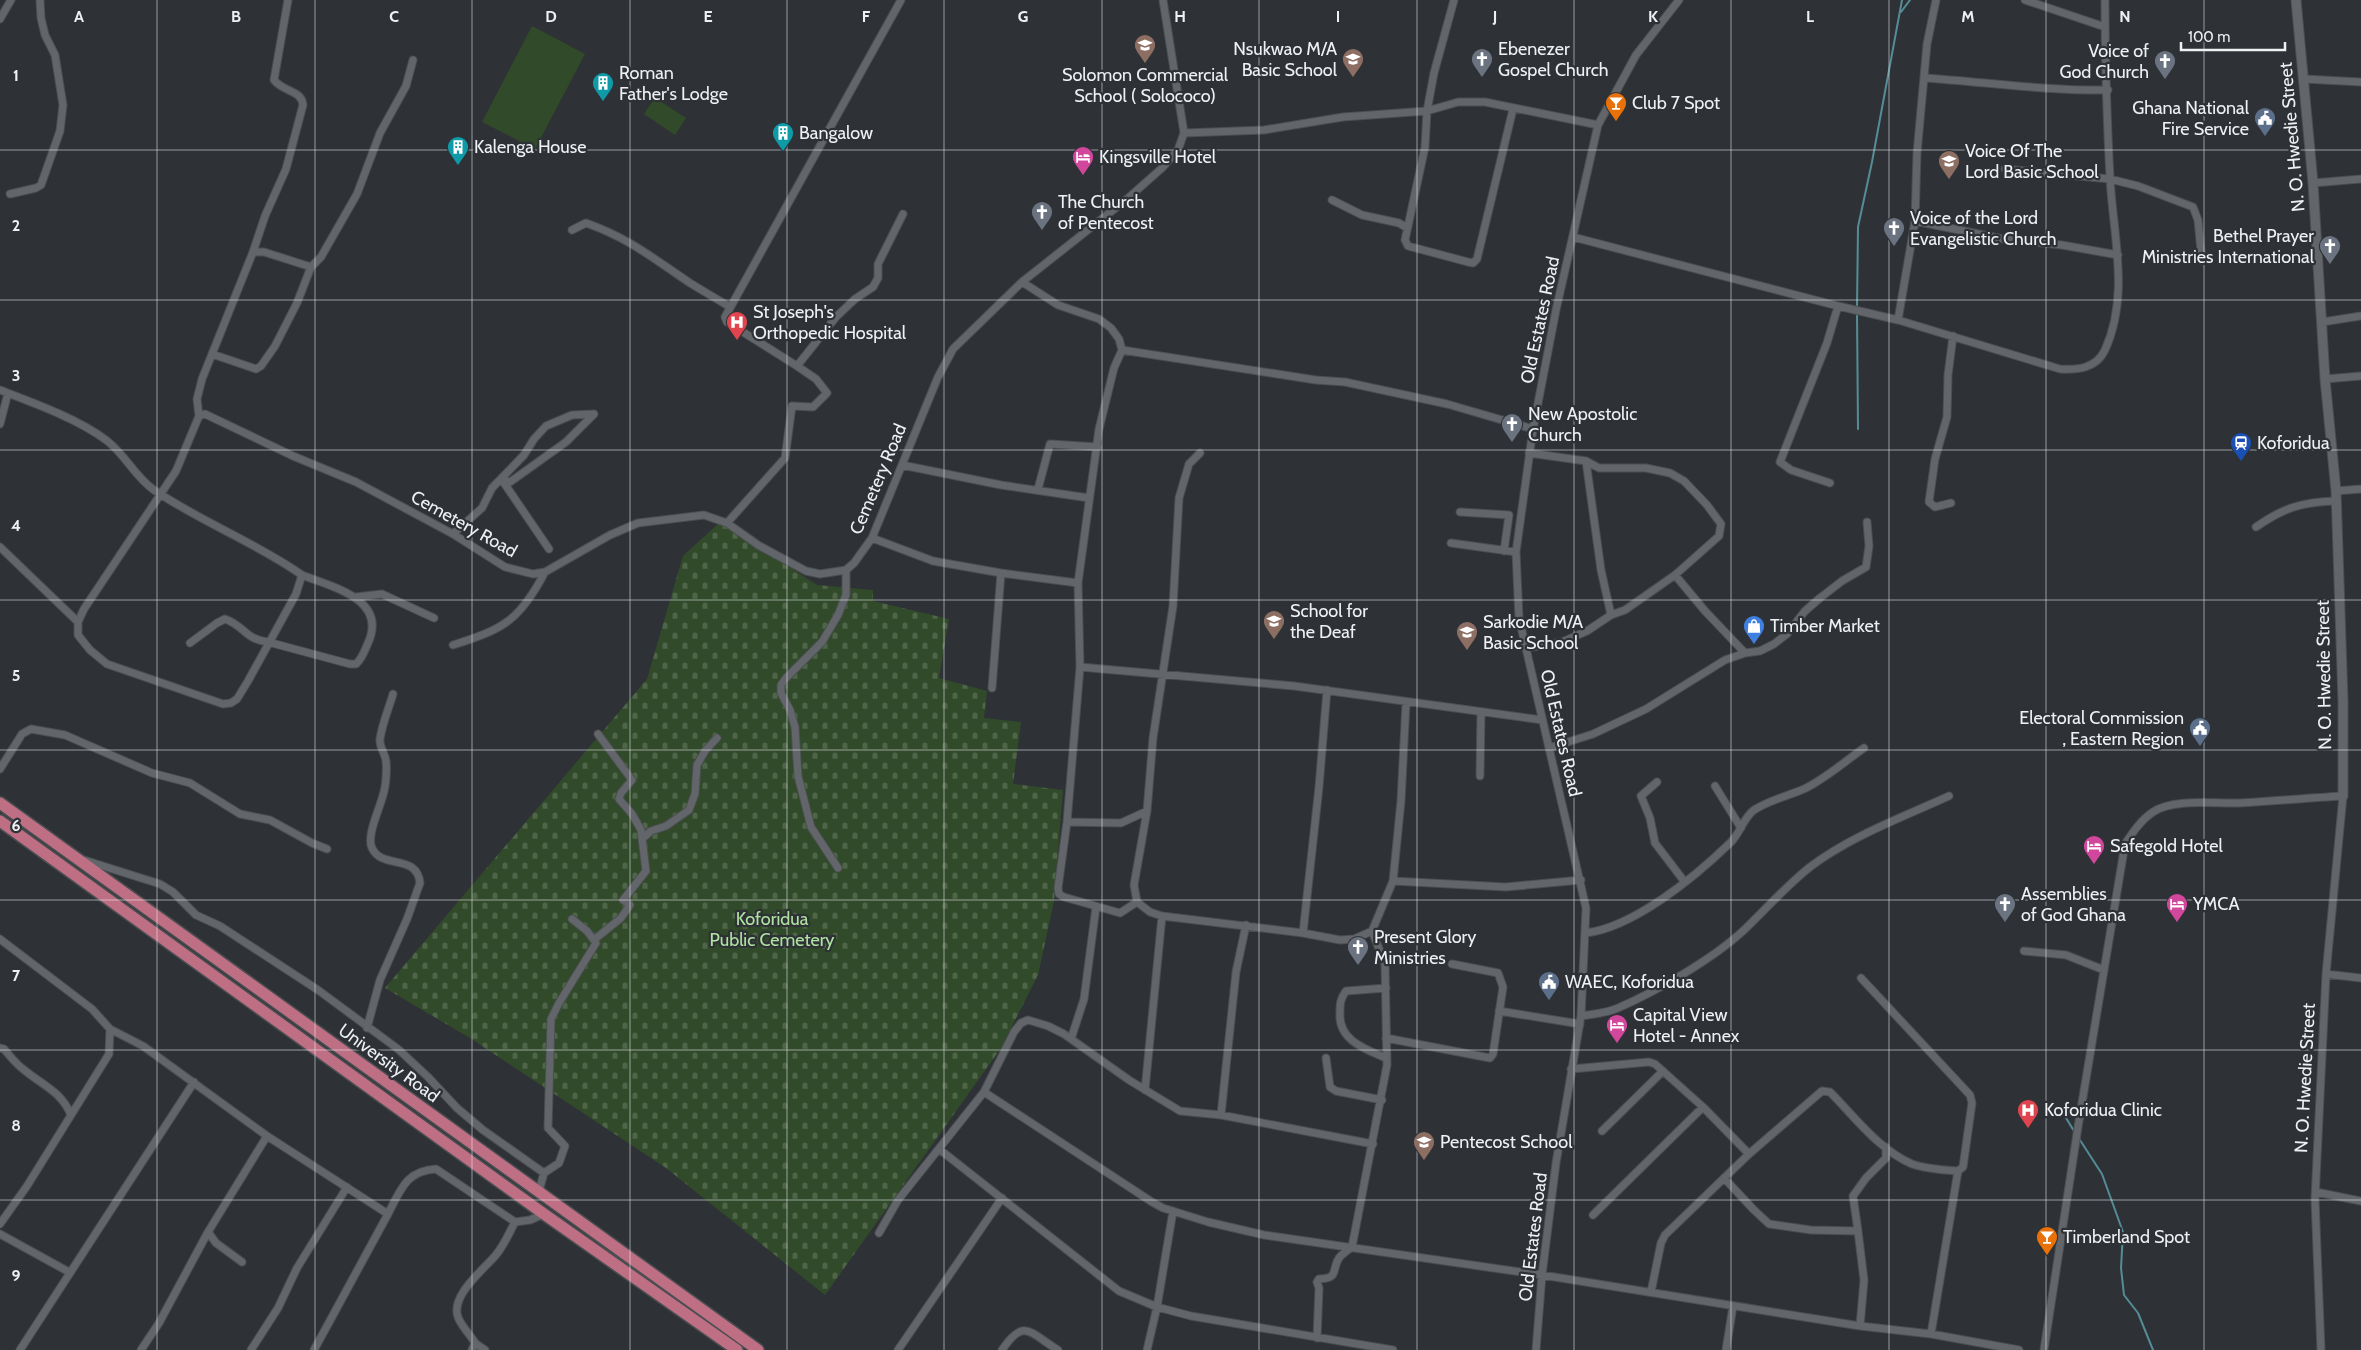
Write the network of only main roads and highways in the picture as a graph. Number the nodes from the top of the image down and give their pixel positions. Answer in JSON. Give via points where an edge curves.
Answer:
{"nodes":[{"id":1,"x":0,"y":804,"type":"edge"},
{"id":2,"x":0,"y":822,"type":"edge"},
{"id":3,"x":736,"y":1350,"type":"edge"},
{"id":4,"x":758,"y":1350,"type":"edge"}],
"edges":[{"from":1,"to":4,"type":"highway","name":"University Road"},
{"from":2,"to":3,"type":"highway","name":"University Road"}]}
